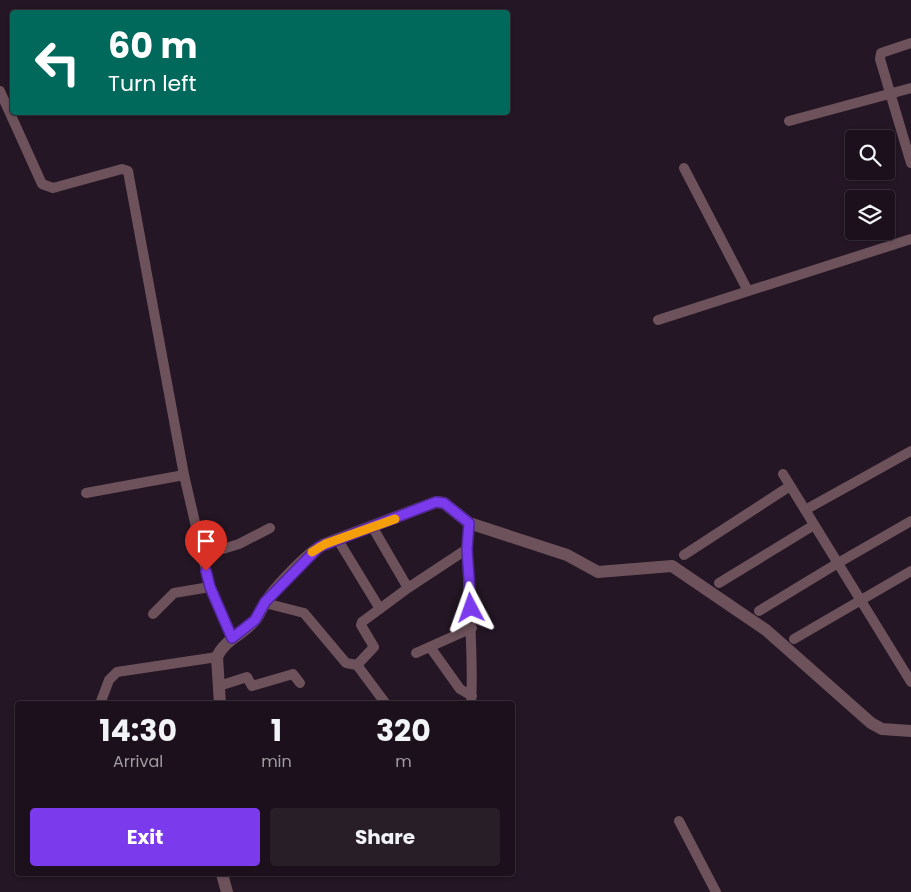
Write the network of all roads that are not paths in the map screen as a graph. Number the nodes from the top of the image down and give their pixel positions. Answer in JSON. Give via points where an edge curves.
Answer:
{"nodes":[{"id":1,"x":911,"y":43,"type":"edge"},
{"id":2,"x":911,"y":88,"type":"edge"},
{"id":3,"x":0,"y":91,"type":"edge"},
{"id":4,"x":890,"y":94,"type":"junction"},
{"id":5,"x":10,"y":113,"type":"edge"},
{"id":6,"x":11,"y":115,"type":"edge"},
{"id":7,"x":789,"y":121,"type":"dead end"},
{"id":8,"x":911,"y":163,"type":"edge"},
{"id":9,"x":684,"y":168,"type":"dead end"},
{"id":10,"x":911,"y":239,"type":"edge"},
{"id":11,"x":748,"y":291,"type":"junction"},
{"id":12,"x":658,"y":320,"type":"dead end"},
{"id":13,"x":911,"y":452,"type":"edge"},
{"id":14,"x":783,"y":474,"type":"dead end"},
{"id":15,"x":184,"y":475,"type":"junction"},
{"id":16,"x":790,"y":486,"type":"junction"},
{"id":17,"x":86,"y":493,"type":"dead end"},
{"id":18,"x":805,"y":510,"type":"junction"},
{"id":19,"x":911,"y":521,"type":"edge"},
{"id":20,"x":469,"y":523,"type":"junction"},
{"id":21,"x":814,"y":525,"type":"junction"},
{"id":22,"x":270,"y":528,"type":"dead end"},
{"id":23,"x":373,"y":528,"type":"junction"},
{"id":24,"x":338,"y":540,"type":"junction"},
{"id":25,"x":467,"y":549,"type":"junction"},
{"id":26,"x":203,"y":555,"type":"junction"},
{"id":27,"x":684,"y":555,"type":"dead end"},
{"id":28,"x":838,"y":562,"type":"junction"},
{"id":29,"x":911,"y":571,"type":"edge"},
{"id":30,"x":719,"y":583,"type":"dead end"},
{"id":31,"x":210,"y":587,"type":"junction"},
{"id":32,"x":408,"y":588,"type":"junction"},
{"id":33,"x":860,"y":600,"type":"junction"},
{"id":34,"x":265,"y":602,"type":"junction"},
{"id":35,"x":380,"y":609,"type":"junction"},
{"id":36,"x":759,"y":611,"type":"dead end"},
{"id":37,"x":153,"y":614,"type":"dead end"},
{"id":38,"x":472,"y":628,"type":"junction"},
{"id":39,"x":232,"y":638,"type":"junction"},
{"id":40,"x":794,"y":639,"type":"dead end"},
{"id":41,"x":430,"y":647,"type":"junction"},
{"id":42,"x":416,"y":653,"type":"dead end"},
{"id":43,"x":217,"y":658,"type":"junction"},
{"id":44,"x":357,"y":665,"type":"junction"},
{"id":45,"x":300,"y":682,"type":"dead end"},
{"id":46,"x":911,"y":682,"type":"edge"},
{"id":47,"x":219,"y":686,"type":"junction"},
{"id":48,"x":471,"y":700,"type":"edge"},
{"id":49,"x":101,"y":701,"type":"edge"},
{"id":50,"x":220,"y":701,"type":"edge"},
{"id":51,"x":384,"y":701,"type":"edge"},
{"id":52,"x":911,"y":731,"type":"edge"},
{"id":53,"x":679,"y":821,"type":"dead end"},
{"id":54,"x":223,"y":876,"type":"edge"},
{"id":55,"x":227,"y":892,"type":"edge"},
{"id":56,"x":716,"y":892,"type":"edge"}],
"edges":[{"from":1,"to":4,"type":"street","via":[[881,53]]},
{"from":2,"to":4,"type":"street"},
{"from":3,"to":5,"type":"street"},
{"from":4,"to":7,"type":"street"},
{"from":4,"to":8,"type":"street"},
{"from":6,"to":15,"type":"street","via":[[42,184],[46,186],[53,188],[122,169],[128,171]]},
{"from":9,"to":11,"type":"street"},
{"from":10,"to":11,"type":"street"},
{"from":11,"to":12,"type":"street"},
{"from":13,"to":18,"type":"street"},
{"from":14,"to":16,"type":"street"},
{"from":15,"to":17,"type":"street"},
{"from":15,"to":26,"type":"street"},
{"from":16,"to":18,"type":"street"},
{"from":16,"to":27,"type":"street"},
{"from":18,"to":21,"type":"street"},
{"from":19,"to":28,"type":"street"},
{"from":20,"to":23,"type":"street","via":[[444,503],[436,502]]},
{"from":20,"to":25,"type":"street"},
{"from":20,"to":52,"type":"street","via":[[567,555],[598,572],[672,566],[766,630],[871,723],[882,729]]},
{"from":21,"to":28,"type":"street"},
{"from":21,"to":30,"type":"street"},
{"from":22,"to":26,"type":"street","via":[[239,544]]},
{"from":23,"to":24,"type":"street"},
{"from":23,"to":32,"type":"street"},
{"from":24,"to":34,"type":"street","via":[[312,552]]},
{"from":24,"to":35,"type":"street"},
{"from":25,"to":32,"type":"street"},
{"from":25,"to":38,"type":"street"},
{"from":26,"to":31,"type":"street"},
{"from":28,"to":33,"type":"street"},
{"from":28,"to":36,"type":"street"},
{"from":29,"to":33,"type":"street"},
{"from":31,"to":37,"type":"street","via":[[174,593]]},
{"from":31,"to":39,"type":"street"},
{"from":32,"to":35,"type":"street"},
{"from":33,"to":40,"type":"street"},
{"from":33,"to":46,"type":"street"},
{"from":34,"to":39,"type":"street","via":[[255,620]]},
{"from":34,"to":44,"type":"street","via":[[304,613],[346,663]]},
{"from":35,"to":44,"type":"street","via":[[361,624],[374,647]]},
{"from":38,"to":41,"type":"street"},
{"from":38,"to":48,"type":"street"},
{"from":39,"to":43,"type":"street"},
{"from":41,"to":42,"type":"street"},
{"from":41,"to":48,"type":"street"},
{"from":43,"to":47,"type":"street"},
{"from":43,"to":49,"type":"street","via":[[118,672],[109,680]]},
{"from":44,"to":51,"type":"street"},
{"from":45,"to":47,"type":"street","via":[[293,674],[252,686],[247,677]]},
{"from":47,"to":50,"type":"street"},
{"from":53,"to":56,"type":"street"},
{"from":54,"to":55,"type":"street"}]}
